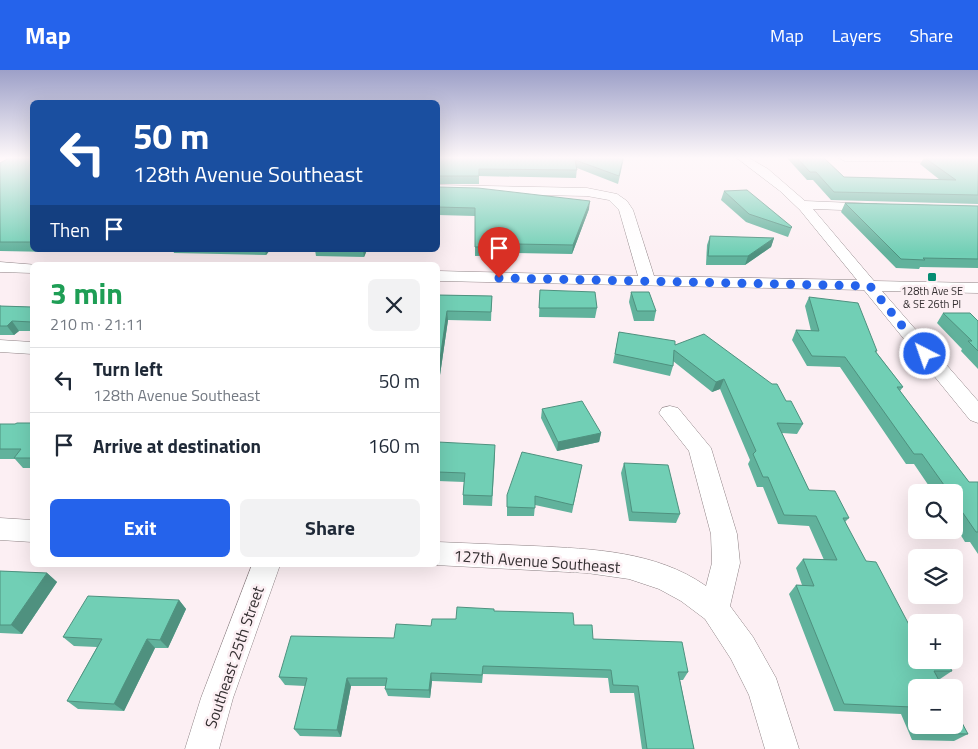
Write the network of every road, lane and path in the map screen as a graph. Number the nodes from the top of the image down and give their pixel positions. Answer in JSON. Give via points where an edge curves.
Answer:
{"nodes":[{"id":1,"x":472,"y":190,"type":"edge"},
{"id":2,"x":786,"y":190,"type":"edge"},
{"id":3,"x":802,"y":205,"type":"junction"},
{"id":4,"x":889,"y":207,"type":"edge"},
{"id":5,"x":0,"y":267,"type":"edge"},
{"id":6,"x":30,"y":268,"type":"edge"},
{"id":7,"x":440,"y":276,"type":"edge"},
{"id":8,"x":648,"y":281,"type":"junction"},
{"id":9,"x":870,"y":286,"type":"junction"},
{"id":10,"x":978,"y":288,"type":"edge"},
{"id":11,"x":0,"y":346,"type":"edge"},
{"id":12,"x":30,"y":348,"type":"edge"},
{"id":13,"x":670,"y":414,"type":"dead end"},
{"id":14,"x":978,"y":416,"type":"edge"},
{"id":15,"x":0,"y":529,"type":"edge"},
{"id":16,"x":30,"y":531,"type":"edge"},
{"id":17,"x":440,"y":554,"type":"edge"},
{"id":18,"x":265,"y":567,"type":"edge"},
{"id":19,"x":715,"y":609,"type":"junction"},
{"id":20,"x":202,"y":749,"type":"edge"},
{"id":21,"x":782,"y":749,"type":"edge"}],
"edges":[{"from":1,"to":8,"type":"street","via":[[587,192],[613,197],[626,210]]},
{"from":2,"to":3,"type":"street"},
{"from":3,"to":4,"type":"street"},
{"from":3,"to":9,"type":"street"},
{"from":5,"to":6,"type":"street"},
{"from":7,"to":8,"type":"street"},
{"from":8,"to":9,"type":"street"},
{"from":9,"to":10,"type":"street"},
{"from":9,"to":14,"type":"street"},
{"from":11,"to":12,"type":"street"},
{"from":13,"to":19,"type":"street","via":[[700,448],[724,534],[726,563]]},
{"from":15,"to":16,"type":"street"},
{"from":17,"to":19,"type":"street","name":"127th Avenue Southeast","via":[[629,567],[667,579]]},
{"from":18,"to":20,"type":"street","name":"Southeast 25th Street","via":[[217,698]]},
{"from":19,"to":21,"type":"street","name":"127th Avenue Southeast","via":[[742,648],[764,690]]}]}
